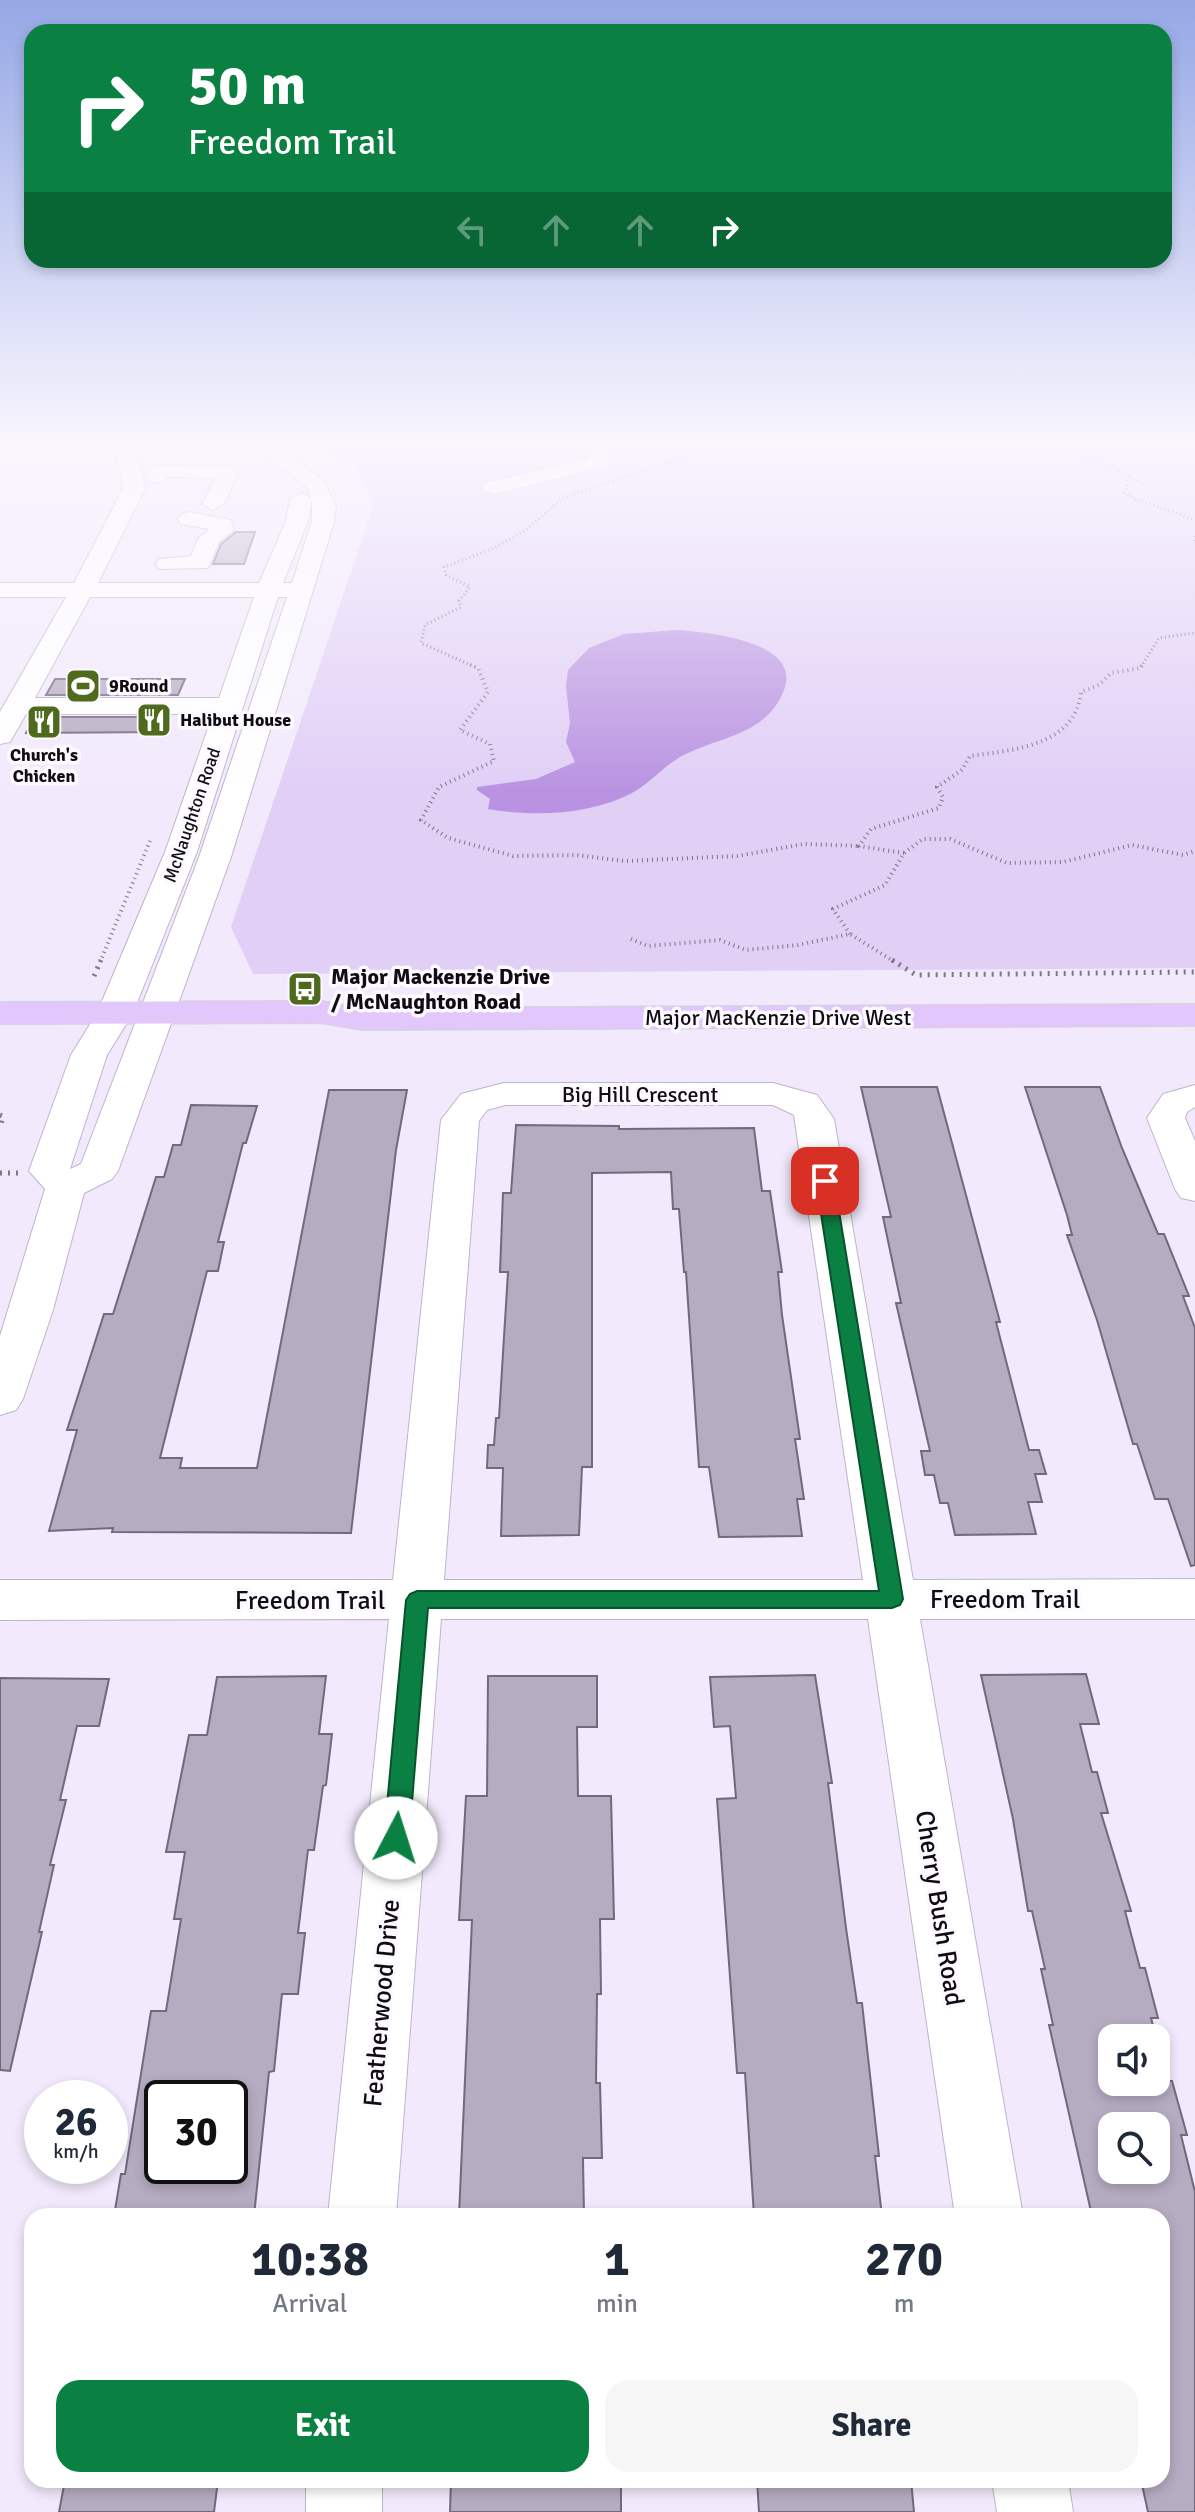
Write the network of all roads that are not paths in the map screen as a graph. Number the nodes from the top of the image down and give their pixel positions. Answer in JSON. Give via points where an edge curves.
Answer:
{"nodes":[{"id":1,"x":99,"y":557,"type":"edge"},
{"id":2,"x":202,"y":557,"type":"edge"},
{"id":3,"x":282,"y":557,"type":"edge"},
{"id":4,"x":312,"y":557,"type":"edge"},
{"id":5,"x":167,"y":564,"type":"dead end"},
{"id":6,"x":83,"y":589,"type":"junction"},
{"id":7,"x":0,"y":590,"type":"edge"},
{"id":8,"x":268,"y":590,"type":"junction"},
{"id":9,"x":303,"y":590,"type":"junction"},
{"id":10,"x":17,"y":706,"type":"junction"},
{"id":11,"x":230,"y":706,"type":"junction"},
{"id":12,"x":0,"y":736,"type":"edge"},
{"id":13,"x":0,"y":1013,"type":"edge"},
{"id":14,"x":1195,"y":1015,"type":"edge"},
{"id":15,"x":109,"y":1024,"type":"junction"},
{"id":16,"x":155,"y":1025,"type":"junction"},
{"id":17,"x":0,"y":1035,"type":"edge"},
{"id":18,"x":1195,"y":1096,"type":"edge"},
{"id":19,"x":66,"y":1187,"type":"junction"},
{"id":20,"x":1195,"y":1189,"type":"edge"},
{"id":21,"x":0,"y":1399,"type":"edge"},
{"id":22,"x":892,"y":1599,"type":"junction"},
{"id":23,"x":1195,"y":1599,"type":"edge"},
{"id":24,"x":0,"y":1600,"type":"edge"},
{"id":25,"x":417,"y":1600,"type":"junction"},
{"id":26,"x":363,"y":2208,"type":"edge"},
{"id":27,"x":988,"y":2208,"type":"edge"},
{"id":28,"x":344,"y":2488,"type":"edge"},
{"id":29,"x":1031,"y":2488,"type":"edge"},
{"id":30,"x":344,"y":2512,"type":"edge"},
{"id":31,"x":1035,"y":2512,"type":"edge"}],
"edges":[{"from":1,"to":6,"type":"street"},
{"from":2,"to":5,"type":"street","via":[[200,563]]},
{"from":3,"to":8,"type":"street","name":"McNaughton Road"},
{"from":4,"to":9,"type":"street","name":"McNaughton Road"},
{"from":6,"to":7,"type":"street"},
{"from":6,"to":8,"type":"street"},
{"from":6,"to":10,"type":"street"},
{"from":8,"to":9,"type":"street"},
{"from":8,"to":11,"type":"street","name":"McNaughton Road"},
{"from":9,"to":16,"type":"street","name":"McNaughton Road"},
{"from":10,"to":11,"type":"street"},
{"from":10,"to":12,"type":"street"},
{"from":11,"to":15,"type":"street","name":"McNaughton Road","via":[[181,852]]},
{"from":13,"to":15,"type":"main road","name":"Major MacKenzie Drive West"},
{"from":14,"to":16,"type":"main road","name":"Major MacKenzie Drive West","via":[[362,1019],[317,1036]]},
{"from":15,"to":16,"type":"main road","name":"Major MacKenzie Drive West"},
{"from":15,"to":17,"type":"main road","name":"Major MacKenzie Drive West"},
{"from":15,"to":19,"type":"street","name":"McNaughton Road","via":[[89,1055],[49,1171]]},
{"from":16,"to":19,"type":"street","name":"McNaughton Road","via":[[98,1171]]},
{"from":18,"to":20,"type":"street","via":[[1175,1102],[1166,1118]]},
{"from":19,"to":21,"type":"street"},
{"from":22,"to":23,"type":"street","name":"Freedom Trail"},
{"from":22,"to":25,"type":"street","name":"Freedom Trail"},
{"from":22,"to":25,"type":"street","name":"Big Hill Crescent","via":[[811,1111],[793,1097],[773,1094],[504,1094],[474,1102],[460,1120]]},
{"from":22,"to":27,"type":"street","name":"Cherry Bush Road"},
{"from":24,"to":25,"type":"street","name":"Freedom Trail"},
{"from":25,"to":26,"type":"street","name":"Featherwood Drive"},
{"from":28,"to":30,"type":"street"},
{"from":29,"to":31,"type":"street"}]}
